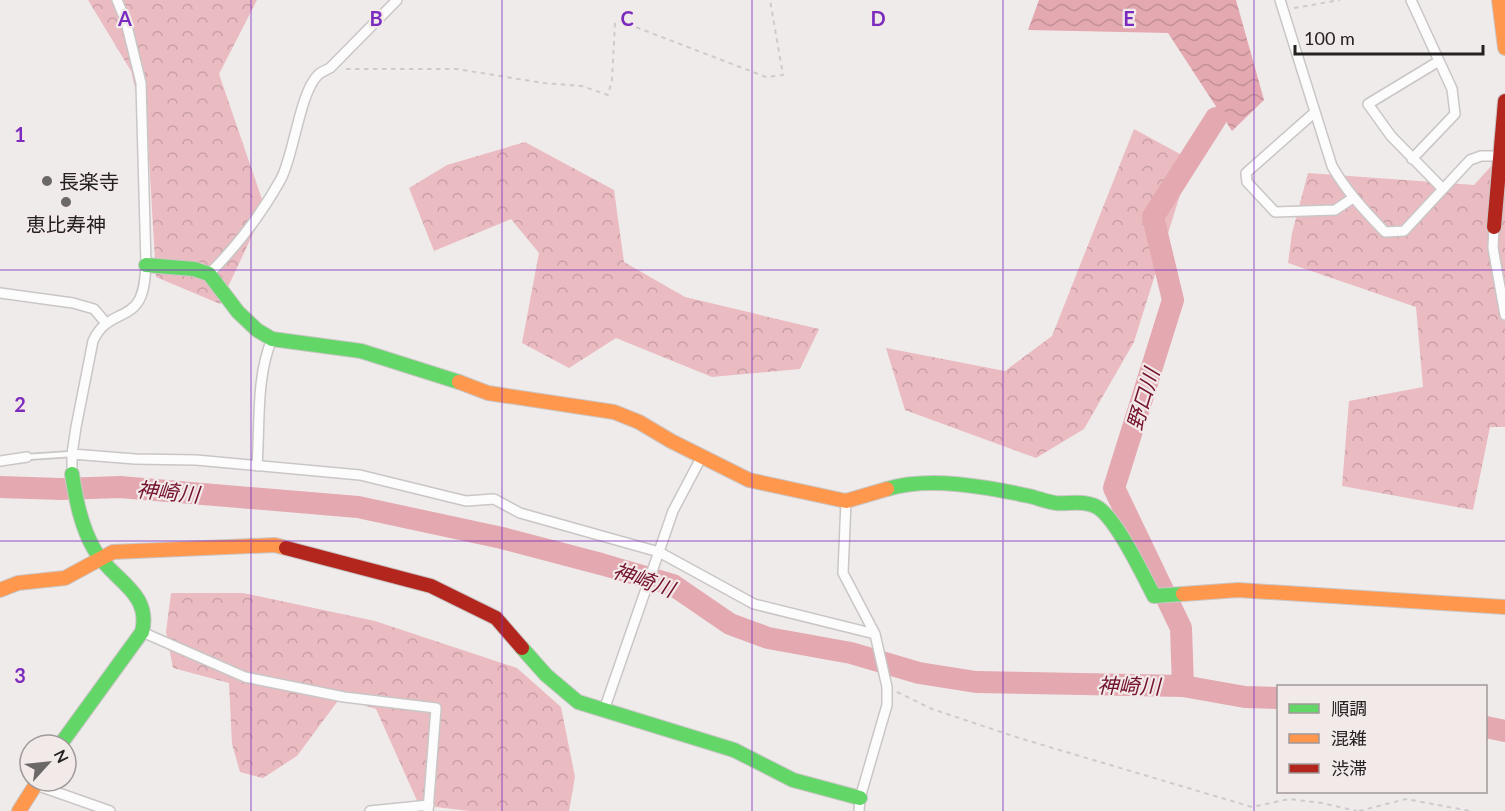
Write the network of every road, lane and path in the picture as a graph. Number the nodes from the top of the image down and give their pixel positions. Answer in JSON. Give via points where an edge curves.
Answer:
{"nodes":[{"id":1,"x":117,"y":0,"type":"edge"},
{"id":2,"x":397,"y":0,"type":"edge"},
{"id":3,"x":770,"y":0,"type":"edge"},
{"id":4,"x":1280,"y":0,"type":"edge"},
{"id":5,"x":1291,"y":0,"type":"edge"},
{"id":6,"x":1340,"y":0,"type":"edge"},
{"id":7,"x":1411,"y":0,"type":"edge"},
{"id":8,"x":1499,"y":0,"type":"edge"},
{"id":9,"x":1505,"y":48,"type":"edge"},
{"id":10,"x":1439,"y":61,"type":"junction"},
{"id":11,"x":330,"y":68,"type":"junction"},
{"id":12,"x":1505,"y":101,"type":"edge"},
{"id":13,"x":1315,"y":112,"type":"junction"},
{"id":14,"x":1502,"y":156,"type":"junction"},
{"id":15,"x":1412,"y":159,"type":"junction"},
{"id":16,"x":1443,"y":189,"type":"junction"},
{"id":17,"x":1353,"y":198,"type":"junction"},
{"id":18,"x":1494,"y":227,"type":"joint"},
{"id":19,"x":146,"y":265,"type":"junction"},
{"id":20,"x":209,"y":274,"type":"junction"},
{"id":21,"x":0,"y":293,"type":"edge"},
{"id":22,"x":1505,"y":315,"type":"edge"},
{"id":23,"x":106,"y":323,"type":"junction"},
{"id":24,"x":272,"y":339,"type":"junction"},
{"id":25,"x":72,"y":454,"type":"junction"},
{"id":26,"x":702,"y":456,"type":"junction"},
{"id":27,"x":27,"y":457,"type":"joint"},
{"id":28,"x":0,"y":461,"type":"edge"},
{"id":29,"x":257,"y":466,"type":"junction"},
{"id":30,"x":72,"y":474,"type":"joint"},
{"id":31,"x":846,"y":501,"type":"junction"},
{"id":32,"x":660,"y":552,"type":"junction"},
{"id":33,"x":99,"y":559,"type":"junction"},
{"id":34,"x":0,"y":590,"type":"edge"},
{"id":35,"x":1505,"y":608,"type":"edge"},
{"id":36,"x":142,"y":632,"type":"junction"},
{"id":37,"x":875,"y":634,"type":"junction"},
{"id":38,"x":887,"y":687,"type":"junction"},
{"id":39,"x":604,"y":710,"type":"junction"},
{"id":40,"x":69,"y":733,"type":"edge"},
{"id":41,"x":31,"y":793,"type":"edge"},
{"id":42,"x":63,"y":793,"type":"edge"},
{"id":43,"x":859,"y":805,"type":"edge"},
{"id":44,"x":429,"y":808,"type":"edge"},
{"id":45,"x":19,"y":811,"type":"edge"},
{"id":46,"x":110,"y":811,"type":"edge"},
{"id":47,"x":370,"y":811,"type":"edge"},
{"id":48,"x":1358,"y":811,"type":"edge"},
{"id":49,"x":1470,"y":811,"type":"edge"}],
"edges":[{"from":1,"to":19,"type":"street","via":[[141,82]]},
{"from":2,"to":11,"type":"street"},
{"from":3,"to":11,"type":"path","via":[[783,75],[766,77],[620,21],[615,23],[608,95],[582,86],[457,69]]},
{"from":4,"to":13,"type":"street"},
{"from":5,"to":6,"type":"path","via":[[1294,10]]},
{"from":7,"to":10,"type":"street"},
{"from":8,"to":9,"type":"street"},
{"from":10,"to":15,"type":"street","via":[[1452,89],[1455,114]]},
{"from":10,"to":15,"type":"street","via":[[1368,104]]},
{"from":11,"to":20,"type":"street","via":[[317,75],[310,88],[281,178],[229,255]]},
{"from":12,"to":14,"type":"street"},
{"from":13,"to":17,"type":"street","via":[[1332,166]]},
{"from":13,"to":17,"type":"street","via":[[1246,172],[1247,182],[1275,212],[1335,210]]},
{"from":14,"to":16,"type":"street","via":[[1470,160]]},
{"from":14,"to":18,"type":"street"},
{"from":15,"to":16,"type":"street"},
{"from":16,"to":17,"type":"street","via":[[1404,231],[1385,232]]},
{"from":18,"to":22,"type":"street","via":[[1493,248]]},
{"from":19,"to":20,"type":"street"},
{"from":19,"to":23,"type":"street","via":[[138,303]]},
{"from":20,"to":24,"type":"street","via":[[238,312]]},
{"from":21,"to":23,"type":"street","via":[[73,303],[94,309]]},
{"from":23,"to":25,"type":"street","via":[[98,330],[89,353]]},
{"from":24,"to":26,"type":"street","via":[[361,351],[488,393],[614,412]]},
{"from":24,"to":29,"type":"street","via":[[262,375]]},
{"from":25,"to":27,"type":"lane"},
{"from":25,"to":29,"type":"street"},
{"from":25,"to":30,"type":"street"},
{"from":26,"to":31,"type":"street","via":[[749,480]]},
{"from":26,"to":32,"type":"street","via":[[673,511]]},
{"from":27,"to":28,"type":"street"},
{"from":29,"to":32,"type":"street","via":[[360,475],[466,501],[494,499],[520,513]]},
{"from":30,"to":33,"type":"street","via":[[76,506]]},
{"from":31,"to":35,"type":"street","via":[[903,484],[951,484],[1097,507],[1126,544],[1154,597],[1238,590]]},
{"from":31,"to":37,"type":"street","via":[[843,573]]},
{"from":32,"to":37,"type":"street","via":[[754,604]]},
{"from":32,"to":39,"type":"street"},
{"from":33,"to":34,"type":"street","via":[[65,578],[18,583]]},
{"from":33,"to":36,"type":"street","via":[[140,601],[146,622]]},
{"from":33,"to":39,"type":"street","via":[[113,552],[275,545],[431,586],[496,618],[546,675],[578,702]]},
{"from":36,"to":40,"type":"street"},
{"from":36,"to":44,"type":"street","via":[[245,677],[344,697],[436,708]]},
{"from":37,"to":38,"type":"street"},
{"from":38,"to":43,"type":"street","via":[[887,705]]},
{"from":38,"to":48,"type":"path","via":[[932,709],[1019,738],[1252,807],[1289,799]]},
{"from":39,"to":43,"type":"street","via":[[734,750],[793,780]]},
{"from":41,"to":45,"type":"street"},
{"from":42,"to":46,"type":"street"},
{"from":44,"to":47,"type":"street"},
{"from":48,"to":49,"type":"path","via":[[1406,799]]}]}
